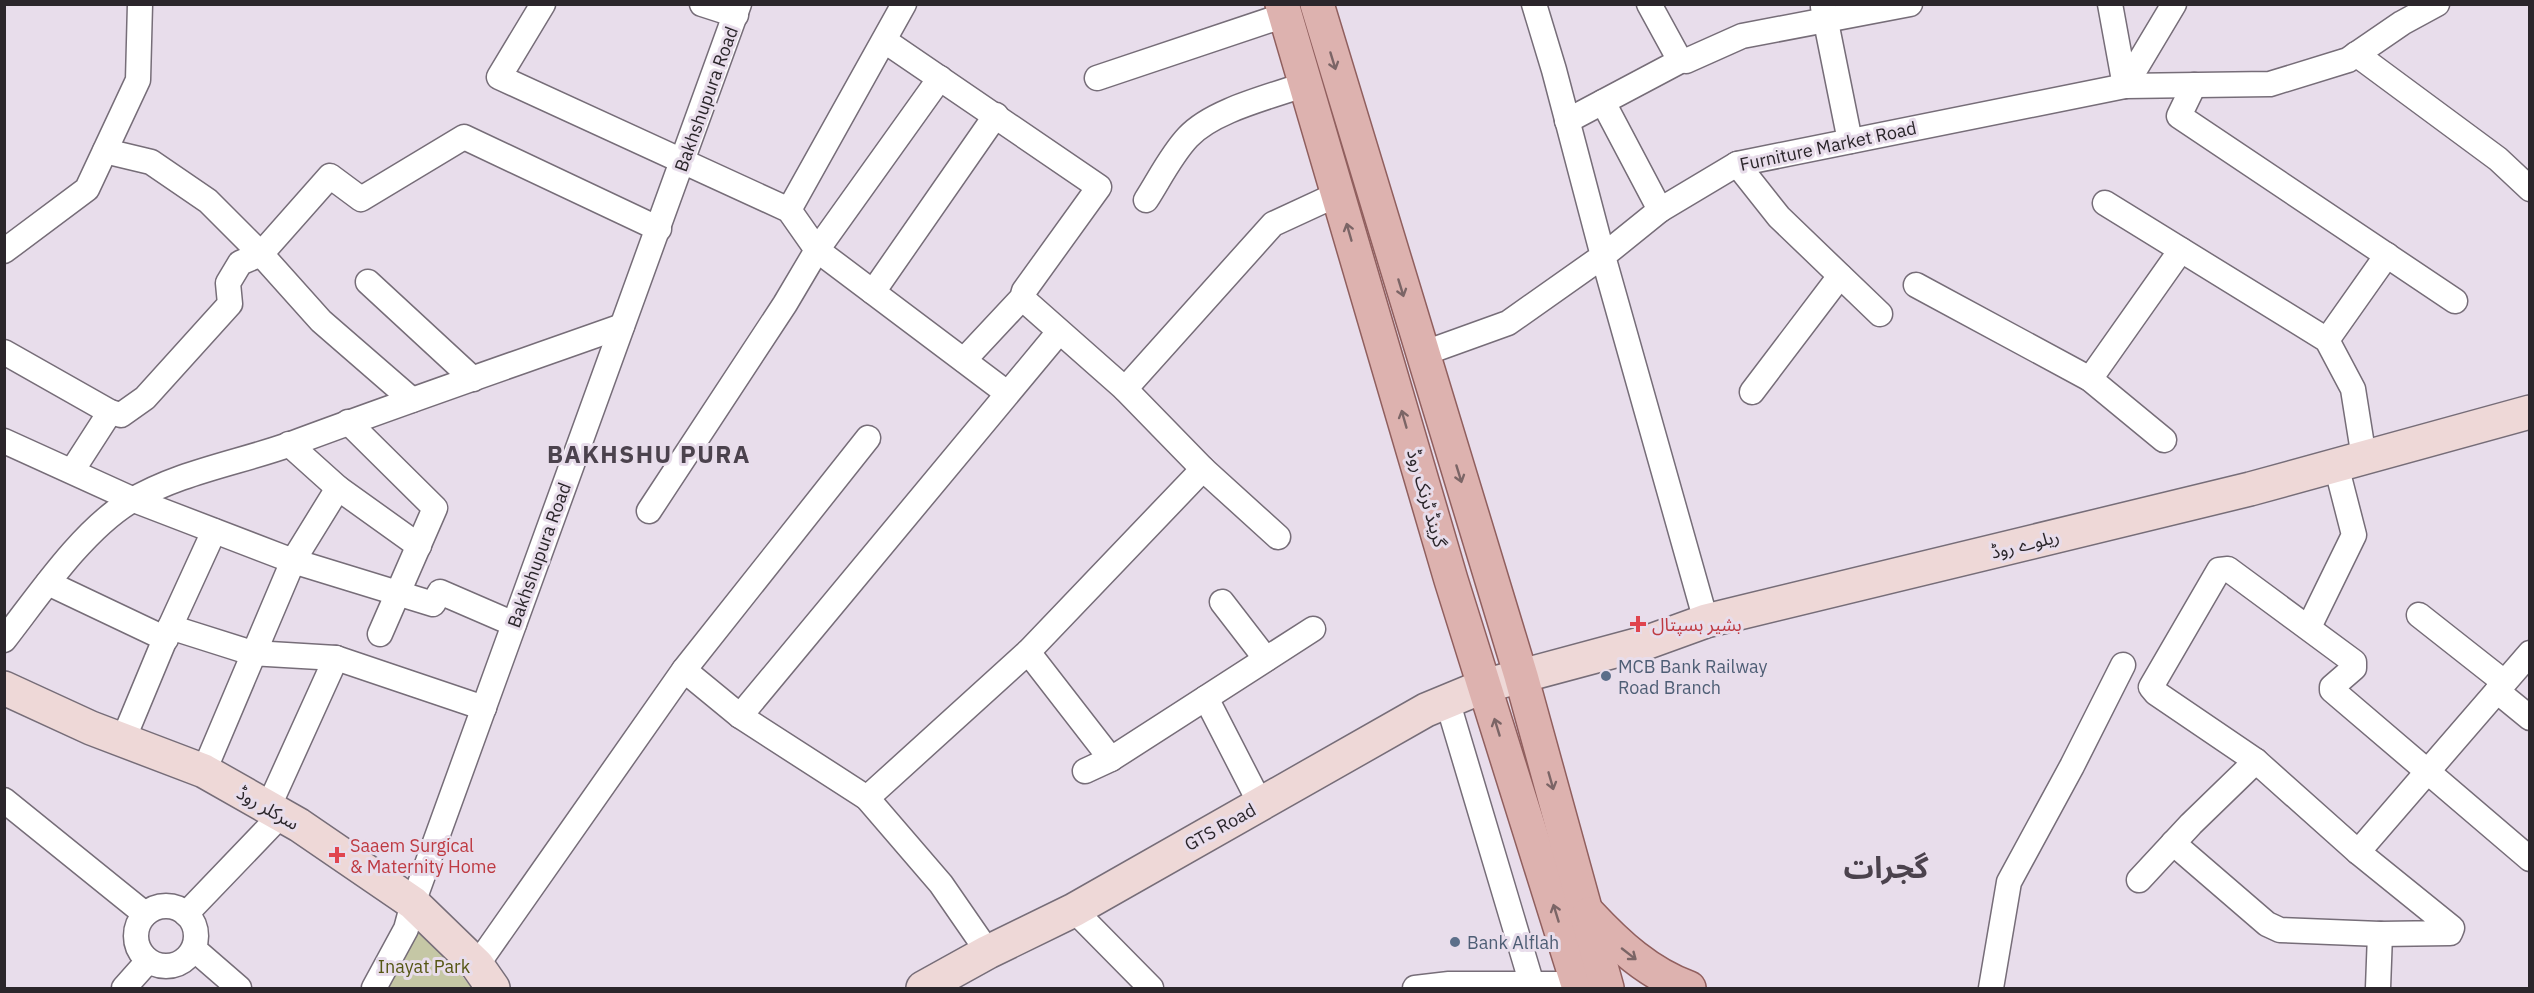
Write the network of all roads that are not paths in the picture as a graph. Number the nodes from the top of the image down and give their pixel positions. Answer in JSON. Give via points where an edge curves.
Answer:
{"nodes":[{"id":1,"x":140,"y":4,"type":"edge"},
{"id":2,"x":543,"y":4,"type":"edge"},
{"id":3,"x":702,"y":4,"type":"edge"},
{"id":4,"x":904,"y":4,"type":"edge"},
{"id":5,"x":1317,"y":4,"type":"edge"},
{"id":6,"x":1534,"y":4,"type":"edge"},
{"id":7,"x":1649,"y":4,"type":"edge"},
{"id":8,"x":1910,"y":4,"type":"edge"},
{"id":9,"x":2110,"y":4,"type":"edge"},
{"id":10,"x":2174,"y":4,"type":"edge"},
{"id":11,"x":2438,"y":4,"type":"edge"},
{"id":12,"x":737,"y":10,"type":"edge"},
{"id":13,"x":1284,"y":10,"type":"edge"},
{"id":14,"x":1824,"y":12,"type":"edge"},
{"id":15,"x":885,"y":40,"type":"junction"},
{"id":16,"x":2356,"y":54,"type":"junction"},
{"id":17,"x":1682,"y":60,"type":"junction"},
{"id":18,"x":940,"y":78,"type":"junction"},
{"id":19,"x":1097,"y":78,"type":"dead end"},
{"id":20,"x":1306,"y":84,"type":"junction"},
{"id":21,"x":2194,"y":85,"type":"junction"},
{"id":22,"x":2125,"y":86,"type":"junction"},
{"id":23,"x":1603,"y":102,"type":"junction"},
{"id":24,"x":996,"y":115,"type":"junction"},
{"id":25,"x":1568,"y":121,"type":"junction"},
{"id":26,"x":1850,"y":141,"type":"junction"},
{"id":27,"x":105,"y":151,"type":"junction"},
{"id":28,"x":682,"y":163,"type":"junction"},
{"id":29,"x":1737,"y":164,"type":"junction"},
{"id":30,"x":2529,"y":189,"type":"edge"},
{"id":31,"x":1338,"y":194,"type":"junction"},
{"id":32,"x":1146,"y":200,"type":"dead end"},
{"id":33,"x":2104,"y":203,"type":"dead end"},
{"id":34,"x":789,"y":210,"type":"junction"},
{"id":35,"x":1660,"y":210,"type":"junction"},
{"id":36,"x":659,"y":229,"type":"junction"},
{"id":37,"x":817,"y":249,"type":"junction"},
{"id":38,"x":2181,"y":250,"type":"junction"},
{"id":39,"x":4,"y":251,"type":"edge"},
{"id":40,"x":261,"y":254,"type":"junction"},
{"id":41,"x":2387,"y":255,"type":"junction"},
{"id":42,"x":1603,"y":256,"type":"junction"},
{"id":43,"x":1840,"y":276,"type":"junction"},
{"id":44,"x":368,"y":282,"type":"dead end"},
{"id":45,"x":1917,"y":285,"type":"dead end"},
{"id":46,"x":873,"y":292,"type":"junction"},
{"id":47,"x":1022,"y":298,"type":"junction"},
{"id":48,"x":2455,"y":301,"type":"dead end"},
{"id":49,"x":1880,"y":314,"type":"dead end"},
{"id":50,"x":622,"y":326,"type":"junction"},
{"id":51,"x":1059,"y":332,"type":"junction"},
{"id":52,"x":2327,"y":340,"type":"junction"},
{"id":53,"x":4,"y":352,"type":"edge"},
{"id":54,"x":1422,"y":354,"type":"junction"},
{"id":55,"x":964,"y":360,"type":"junction"},
{"id":56,"x":473,"y":379,"type":"junction"},
{"id":57,"x":2090,"y":379,"type":"junction"},
{"id":58,"x":1125,"y":389,"type":"junction"},
{"id":59,"x":1752,"y":392,"type":"dead end"},
{"id":60,"x":1007,"y":393,"type":"junction"},
{"id":61,"x":412,"y":400,"type":"junction"},
{"id":62,"x":110,"y":412,"type":"junction"},
{"id":63,"x":2529,"y":412,"type":"edge"},
{"id":64,"x":348,"y":422,"type":"junction"},
{"id":65,"x":868,"y":438,"type":"dead end"},
{"id":66,"x":2164,"y":440,"type":"dead end"},
{"id":67,"x":4,"y":441,"type":"edge"},
{"id":68,"x":289,"y":444,"type":"junction"},
{"id":69,"x":2350,"y":461,"type":"junction"},
{"id":70,"x":1203,"y":469,"type":"junction"},
{"id":71,"x":72,"y":471,"type":"junction"},
{"id":72,"x":338,"y":488,"type":"junction"},
{"id":73,"x":134,"y":500,"type":"junction"},
{"id":74,"x":649,"y":511,"type":"dead end"},
{"id":75,"x":214,"y":531,"type":"junction"},
{"id":76,"x":1278,"y":537,"type":"dead end"},
{"id":77,"x":419,"y":546,"type":"junction"},
{"id":78,"x":292,"y":561,"type":"junction"},
{"id":79,"x":48,"y":583,"type":"junction"},
{"id":80,"x":398,"y":593,"type":"junction"},
{"id":81,"x":1222,"y":602,"type":"dead end"},
{"id":82,"x":2419,"y":615,"type":"dead end"},
{"id":83,"x":1706,"y":621,"type":"junction"},
{"id":84,"x":514,"y":624,"type":"junction"},
{"id":85,"x":2309,"y":627,"type":"junction"},
{"id":86,"x":1313,"y":629,"type":"dead end"},
{"id":87,"x":168,"y":633,"type":"junction"},
{"id":88,"x":380,"y":634,"type":"dead end"},
{"id":89,"x":4,"y":640,"type":"edge"},
{"id":90,"x":1028,"y":652,"type":"junction"},
{"id":91,"x":252,"y":653,"type":"junction"},
{"id":92,"x":2529,"y":653,"type":"edge"},
{"id":93,"x":336,"y":658,"type":"junction"},
{"id":94,"x":1266,"y":659,"type":"junction"},
{"id":95,"x":2123,"y":665,"type":"dead end"},
{"id":96,"x":684,"y":670,"type":"junction"},
{"id":97,"x":1521,"y":676,"type":"junction"},
{"id":98,"x":1484,"y":686,"type":"junction"},
{"id":99,"x":2500,"y":686,"type":"junction"},
{"id":100,"x":4,"y":688,"type":"edge"},
{"id":101,"x":1206,"y":698,"type":"junction"},
{"id":102,"x":1447,"y":700,"type":"junction"},
{"id":103,"x":484,"y":708,"type":"junction"},
{"id":104,"x":740,"y":716,"type":"junction"},
{"id":105,"x":2529,"y":718,"type":"edge"},
{"id":106,"x":123,"y":740,"type":"junction"},
{"id":107,"x":1111,"y":759,"type":"junction"},
{"id":108,"x":2256,"y":761,"type":"junction"},
{"id":109,"x":204,"y":771,"type":"junction"},
{"id":110,"x":1085,"y":771,"type":"dead end"},
{"id":111,"x":2428,"y":772,"type":"junction"},
{"id":112,"x":867,"y":798,"type":"junction"},
{"id":113,"x":4,"y":800,"type":"edge"},
{"id":114,"x":1261,"y":805,"type":"junction"},
{"id":115,"x":274,"y":811,"type":"junction"},
{"id":116,"x":2173,"y":843,"type":"junction"},
{"id":117,"x":2358,"y":852,"type":"junction"},
{"id":118,"x":2529,"y":859,"type":"edge"},
{"id":119,"x":2139,"y":880,"type":"dead end"},
{"id":120,"x":413,"y":903,"type":"junction"},
{"id":121,"x":1074,"y":910,"type":"junction"},
{"id":122,"x":1588,"y":913,"type":"junction"},
{"id":123,"x":145,"y":914,"type":"junction"},
{"id":124,"x":186,"y":914,"type":"junction"},
{"id":125,"x":2380,"y":934,"type":"junction"},
{"id":126,"x":194,"y":949,"type":"junction"},
{"id":127,"x":988,"y":952,"type":"junction"},
{"id":128,"x":148,"y":961,"type":"junction"},
{"id":129,"x":485,"y":977,"type":"edge"},
{"id":130,"x":1532,"y":986,"type":"edge"},
{"id":131,"x":1588,"y":987,"type":"edge"},
{"id":132,"x":124,"y":988,"type":"edge"},
{"id":133,"x":239,"y":988,"type":"edge"},
{"id":134,"x":374,"y":988,"type":"edge"},
{"id":135,"x":923,"y":988,"type":"edge"},
{"id":136,"x":1151,"y":988,"type":"edge"},
{"id":137,"x":1414,"y":988,"type":"edge"},
{"id":138,"x":1689,"y":988,"type":"edge"},
{"id":139,"x":1991,"y":988,"type":"edge"},
{"id":140,"x":2378,"y":988,"type":"edge"}],
"edges":[{"from":1,"to":27,"type":"street","via":[[138,80]]},
{"from":2,"to":28,"type":"street","via":[[499,77]]},
{"from":3,"to":12,"type":"street"},
{"from":4,"to":15,"type":"street"},
{"from":5,"to":54,"type":"main road","name":"گرینڈ ٹرنک روڈ","one_way":true},
{"from":6,"to":25,"type":"street"},
{"from":7,"to":17,"type":"street"},
{"from":8,"to":14,"type":"street"},
{"from":9,"to":22,"type":"street"},
{"from":10,"to":22,"type":"street"},
{"from":11,"to":16,"type":"street","name":"Furniture Market Road"},
{"from":12,"to":28,"type":"street","name":"Bakhshupura Road"},
{"from":13,"to":19,"type":"street"},
{"from":13,"to":20,"type":"main road","name":"گرینڈ ٹرنک روڈ"},
{"from":14,"to":17,"type":"street","via":[[1743,36]]},
{"from":14,"to":26,"type":"street"},
{"from":15,"to":18,"type":"street"},
{"from":15,"to":34,"type":"street"},
{"from":16,"to":21,"type":"street","name":"Furniture Market Road","via":[[2348,60],[2270,84]]},
{"from":16,"to":30,"type":"street","via":[[2498,159]]},
{"from":17,"to":23,"type":"street"},
{"from":18,"to":24,"type":"street"},
{"from":18,"to":37,"type":"street"},
{"from":20,"to":31,"type":"main road","name":"گرینڈ ٹرنک روڈ"},
{"from":20,"to":32,"type":"street","via":[[1203,124],[1187,138]]},
{"from":21,"to":22,"type":"street","name":"Furniture Market Road"},
{"from":21,"to":41,"type":"street","via":[[2179,116]]},
{"from":22,"to":26,"type":"street","name":"Furniture Market Road"},
{"from":23,"to":25,"type":"street"},
{"from":23,"to":35,"type":"street"},
{"from":24,"to":46,"type":"street"},
{"from":24,"to":47,"type":"street","via":[[1099,187]]},
{"from":25,"to":42,"type":"street"},
{"from":26,"to":29,"type":"street","name":"Furniture Market Road"},
{"from":27,"to":39,"type":"street","via":[[87,189]]},
{"from":27,"to":40,"type":"street","via":[[151,162],[208,201]]},
{"from":28,"to":34,"type":"street"},
{"from":28,"to":36,"type":"street","name":"Bakhshupura Road"},
{"from":29,"to":35,"type":"street","name":"Furniture Market Road"},
{"from":29,"to":43,"type":"street","via":[[1779,218]]},
{"from":31,"to":58,"type":"street","via":[[1273,224]]},
{"from":98,"to":31,"type":"main road","name":"گرینڈ ٹرنک روڈ","one_way":true},
{"from":33,"to":38,"type":"street"},
{"from":34,"to":37,"type":"street"},
{"from":35,"to":42,"type":"street","name":"Furniture Market Road"},
{"from":36,"to":40,"type":"street","via":[[464,137],[361,199],[330,176]]},
{"from":36,"to":50,"type":"street","name":"Bakhshupura Road"},
{"from":37,"to":46,"type":"street"},
{"from":37,"to":74,"type":"street"},
{"from":38,"to":52,"type":"street"},
{"from":38,"to":57,"type":"street"},
{"from":40,"to":61,"type":"street","via":[[321,321]]},
{"from":40,"to":62,"type":"street","via":[[240,262],[228,283],[230,304],[146,398],[121,415]]},
{"from":41,"to":48,"type":"street"},
{"from":41,"to":52,"type":"street"},
{"from":42,"to":54,"type":"street","name":"Furniture Market Road","via":[[1508,323]]},
{"from":42,"to":83,"type":"street"},
{"from":43,"to":49,"type":"street"},
{"from":43,"to":59,"type":"street"},
{"from":44,"to":56,"type":"street"},
{"from":45,"to":57,"type":"street"},
{"from":46,"to":55,"type":"street"},
{"from":47,"to":51,"type":"street"},
{"from":47,"to":55,"type":"street"},
{"from":50,"to":56,"type":"street"},
{"from":50,"to":84,"type":"street","name":"Bakhshupura Road"},
{"from":51,"to":58,"type":"street"},
{"from":51,"to":60,"type":"street"},
{"from":52,"to":69,"type":"street","via":[[2353,389]]},
{"from":53,"to":62,"type":"street"},
{"from":54,"to":97,"type":"main road","name":"گرینڈ ٹرنک روڈ","one_way":true},
{"from":55,"to":60,"type":"street"},
{"from":56,"to":61,"type":"street"},
{"from":57,"to":66,"type":"street"},
{"from":58,"to":70,"type":"street"},
{"from":60,"to":104,"type":"street"},
{"from":61,"to":64,"type":"street"},
{"from":62,"to":71,"type":"street"},
{"from":63,"to":69,"type":"street","name":"ریلوے روڈ"},
{"from":64,"to":68,"type":"street"},
{"from":64,"to":77,"type":"street","via":[[435,508]]},
{"from":65,"to":96,"type":"street"},
{"from":67,"to":71,"type":"street"},
{"from":68,"to":72,"type":"street"},
{"from":68,"to":73,"type":"street","via":[[197,472]]},
{"from":69,"to":83,"type":"street","name":"ریلوے روڈ","via":[[2250,489]]},
{"from":69,"to":85,"type":"street","via":[[2354,535]]},
{"from":70,"to":76,"type":"street"},
{"from":70,"to":90,"type":"street"},
{"from":71,"to":73,"type":"street"},
{"from":72,"to":77,"type":"street"},
{"from":72,"to":78,"type":"street"},
{"from":73,"to":75,"type":"street"},
{"from":73,"to":79,"type":"street","via":[[100,524]]},
{"from":75,"to":78,"type":"street"},
{"from":75,"to":87,"type":"street"},
{"from":77,"to":80,"type":"street"},
{"from":78,"to":80,"type":"street"},
{"from":78,"to":91,"type":"street"},
{"from":79,"to":87,"type":"street"},
{"from":79,"to":89,"type":"street"},
{"from":80,"to":84,"type":"street","via":[[434,604],[440,592]]},
{"from":80,"to":88,"type":"street"},
{"from":81,"to":94,"type":"street"},
{"from":82,"to":99,"type":"street"},
{"from":83,"to":97,"type":"street","name":"ریلوے روڈ","via":[[1648,642]]},
{"from":84,"to":103,"type":"street","name":"Bakhshupura Road"},
{"from":85,"to":108,"type":"street","via":[[2228,569],[2219,570],[2151,687]]},
{"from":85,"to":111,"type":"street","via":[[2356,665],[2332,690]]},
{"from":86,"to":94,"type":"street"},
{"from":87,"to":91,"type":"street"},
{"from":87,"to":106,"type":"street"},
{"from":90,"to":107,"type":"street"},
{"from":90,"to":112,"type":"street"},
{"from":91,"to":93,"type":"street"},
{"from":91,"to":109,"type":"street"},
{"from":92,"to":99,"type":"street"},
{"from":93,"to":103,"type":"street"},
{"from":93,"to":115,"type":"street"},
{"from":94,"to":101,"type":"street"},
{"from":95,"to":139,"type":"street","via":[[2009,882]]},
{"from":96,"to":104,"type":"street"},
{"from":96,"to":129,"type":"street"},
{"from":97,"to":98,"type":"street","name":"GTS Road"},
{"from":97,"to":122,"type":"main road","name":"گرینڈ ٹرنک روڈ","one_way":true},
{"from":98,"to":102,"type":"street","name":"GTS Road"},
{"from":131,"to":98,"type":"main road","name":"گرینڈ ٹرنک روڈ","one_way":true},
{"from":99,"to":105,"type":"street"},
{"from":99,"to":111,"type":"street"},
{"from":100,"to":106,"type":"street","name":"سرکلر روڈ"},
{"from":101,"to":107,"type":"street"},
{"from":101,"to":114,"type":"street"},
{"from":102,"to":114,"type":"street","name":"GTS Road"},
{"from":102,"to":130,"type":"street"},
{"from":103,"to":120,"type":"street","name":"Bakhshupura Road"},
{"from":104,"to":112,"type":"street"},
{"from":106,"to":109,"type":"street","name":"سرکلر روڈ"},
{"from":107,"to":110,"type":"street"},
{"from":108,"to":116,"type":"street"},
{"from":108,"to":117,"type":"street"},
{"from":109,"to":115,"type":"street","name":"سرکلر روڈ"},
{"from":111,"to":117,"type":"street"},
{"from":111,"to":118,"type":"street"},
{"from":112,"to":127,"type":"street","via":[[941,884]]},
{"from":113,"to":123,"type":"street"},
{"from":114,"to":121,"type":"street","name":"GTS Road"},
{"from":115,"to":120,"type":"street","name":"سرکلر روڈ"},
{"from":115,"to":124,"type":"street"},
{"from":116,"to":119,"type":"street"},
{"from":116,"to":125,"type":"street","via":[[2273,927]]},
{"from":117,"to":125,"type":"street","via":[[2452,928],[2450,933]]},
{"from":120,"to":129,"type":"street","name":"سرکلر روڈ"},
{"from":120,"to":134,"type":"street","name":"Bakhshupura Road","via":[[406,929]]},
{"from":121,"to":127,"type":"street","name":"GTS Road"},
{"from":121,"to":136,"type":"street"},
{"from":122,"to":131,"type":"main road","name":"گرینڈ ٹرنک روڈ"},
{"from":122,"to":138,"type":"main road","one_way":true,"via":[[1636,960],[1663,978]]},
{"from":123,"to":124,"type":"street","via":[[168,906]]},
{"from":123,"to":128,"type":"street","via":[[136,940]]},
{"from":124,"to":126,"type":"street","via":[[196,928]]},
{"from":125,"to":140,"type":"street"},
{"from":126,"to":128,"type":"street","via":[[182,963],[168,967]]},
{"from":126,"to":133,"type":"street"},
{"from":127,"to":135,"type":"street","name":"GTS Road"},
{"from":128,"to":132,"type":"street"},
{"from":130,"to":131,"type":"street"},
{"from":130,"to":137,"type":"street","via":[[1449,984]]}]}
